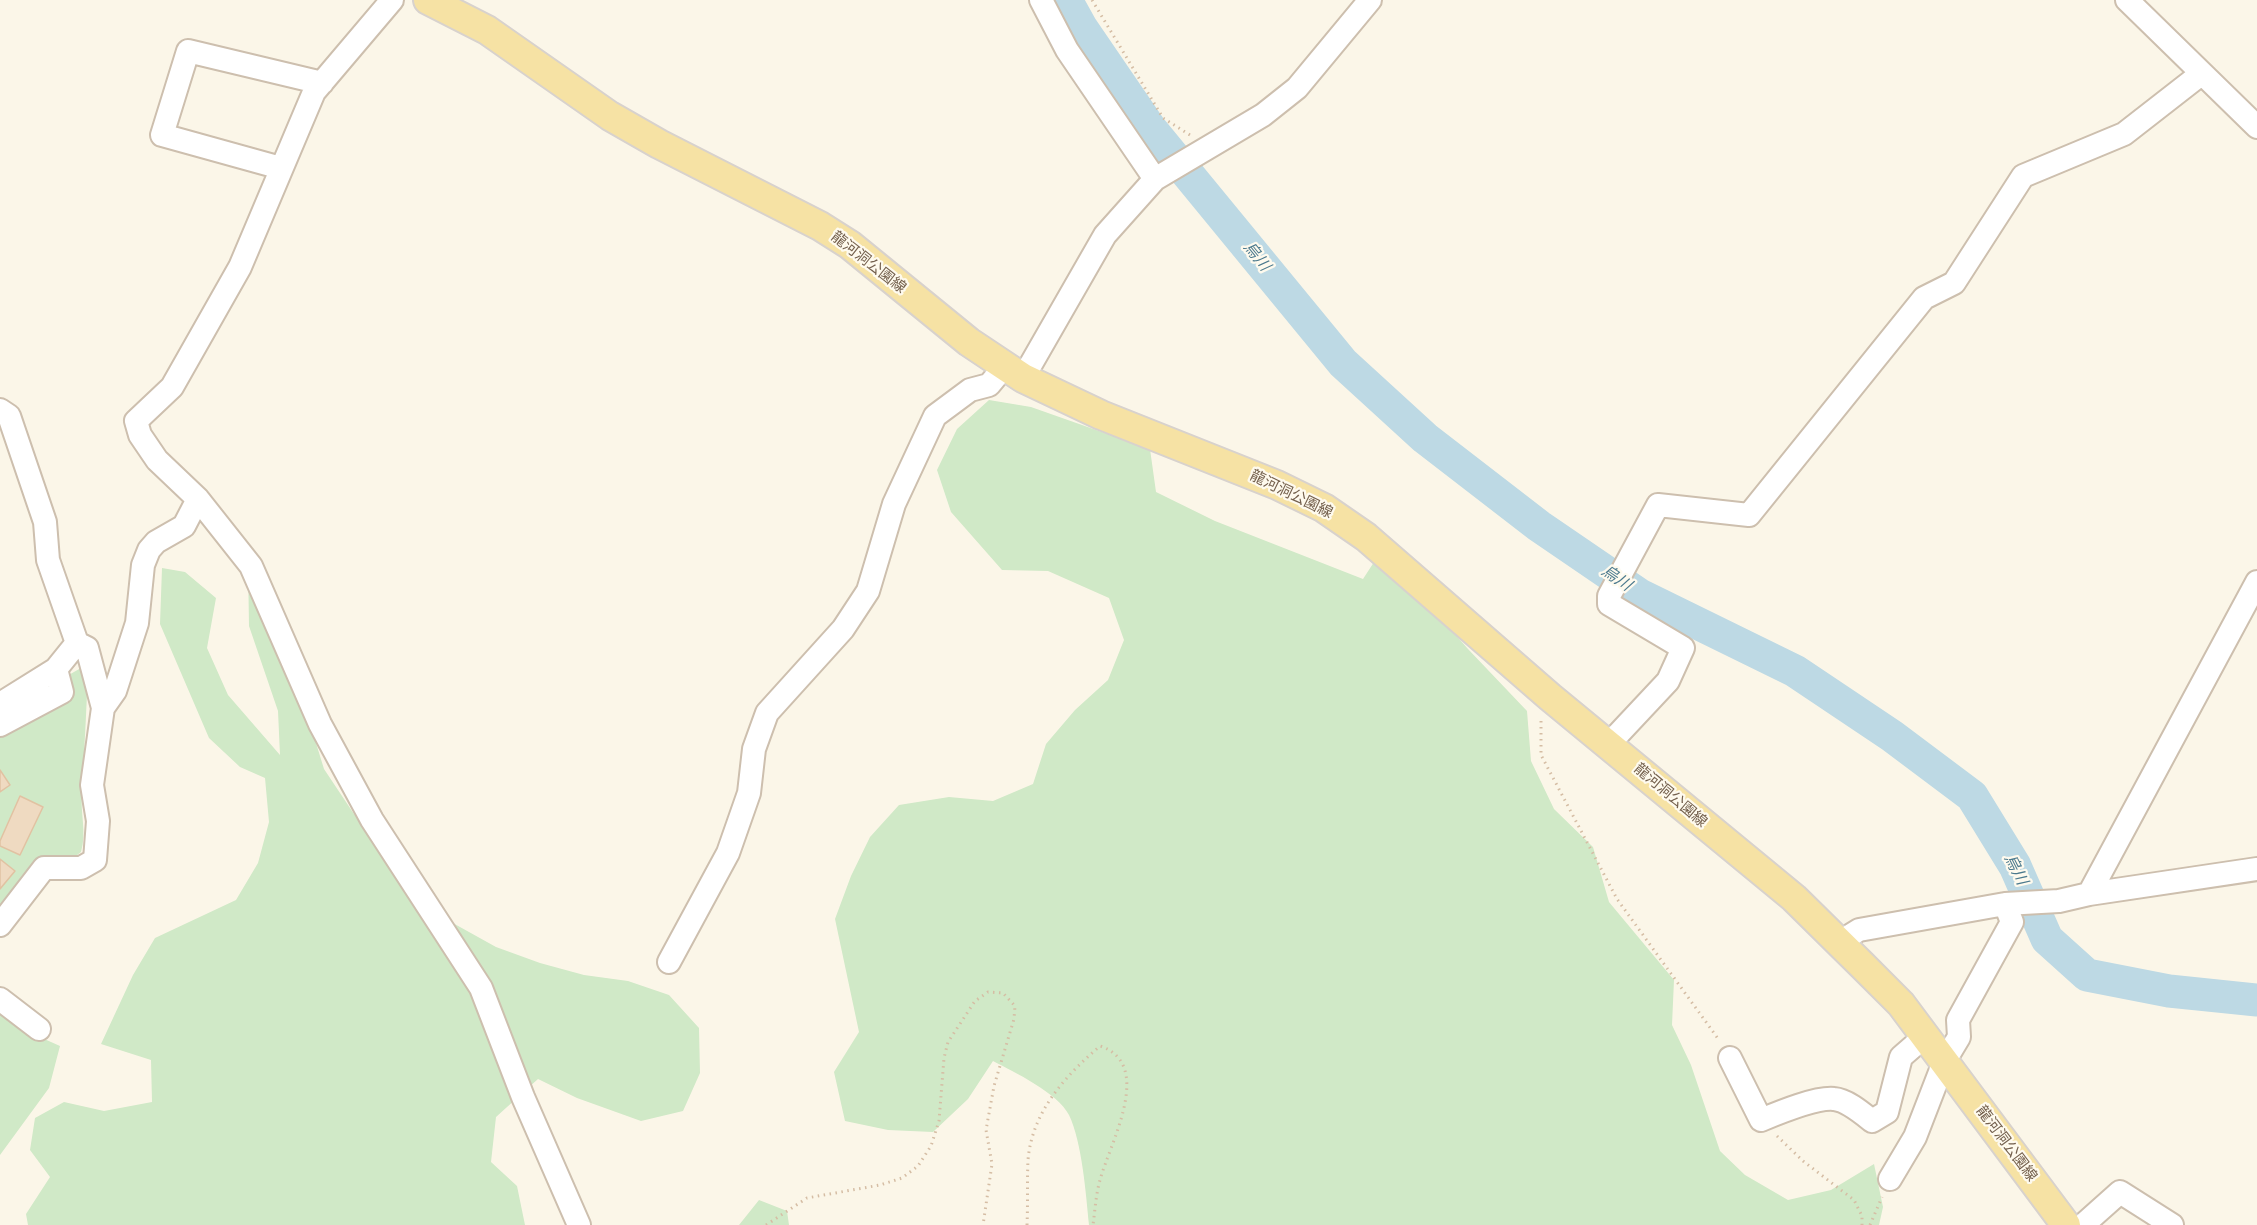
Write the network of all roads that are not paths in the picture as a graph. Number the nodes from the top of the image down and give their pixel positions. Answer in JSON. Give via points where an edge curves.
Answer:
{"nodes":[{"id":1,"x":392,"y":0,"type":"edge"},
{"id":2,"x":428,"y":0,"type":"edge"},
{"id":3,"x":1041,"y":0,"type":"edge"},
{"id":4,"x":1370,"y":0,"type":"edge"},
{"id":5,"x":2127,"y":0,"type":"edge"},
{"id":6,"x":2201,"y":74,"type":"junction"},
{"id":7,"x":322,"y":83,"type":"junction"},
{"id":8,"x":2257,"y":127,"type":"edge"},
{"id":9,"x":281,"y":168,"type":"junction"},
{"id":10,"x":1159,"y":177,"type":"junction"},
{"id":11,"x":1013,"y":373,"type":"junction"},
{"id":12,"x":0,"y":410,"type":"edge"},
{"id":13,"x":198,"y":499,"type":"junction"},
{"id":14,"x":2257,"y":582,"type":"edge"},
{"id":15,"x":77,"y":643,"type":"junction"},
{"id":16,"x":56,"y":669,"type":"junction"},
{"id":17,"x":0,"y":704,"type":"edge"},
{"id":18,"x":103,"y":708,"type":"junction"},
{"id":19,"x":0,"y":725,"type":"edge"},
{"id":20,"x":1608,"y":745,"type":"junction"},
{"id":21,"x":2257,"y":869,"type":"edge"},
{"id":22,"x":2088,"y":894,"type":"junction"},
{"id":23,"x":2005,"y":904,"type":"junction"},
{"id":24,"x":0,"y":926,"type":"edge"},
{"id":25,"x":1838,"y":943,"type":"junction"},
{"id":26,"x":669,"y":962,"type":"dead end"},
{"id":27,"x":0,"y":999,"type":"edge"},
{"id":28,"x":39,"y":1029,"type":"dead end"},
{"id":29,"x":1924,"y":1037,"type":"junction"},
{"id":30,"x":1730,"y":1058,"type":"road end"},
{"id":31,"x":1944,"y":1062,"type":"junction"},
{"id":32,"x":1890,"y":1179,"type":"road end"},
{"id":33,"x":579,"y":1225,"type":"edge"},
{"id":34,"x":2066,"y":1225,"type":"edge"},
{"id":35,"x":2083,"y":1225,"type":"edge"},
{"id":36,"x":2172,"y":1225,"type":"edge"}],
"edges":[{"from":1,"to":7,"type":"street"},
{"from":2,"to":11,"type":"main road","name":"龍河洞公園線","via":[[487,30],[610,116],[650,139],[820,225]]},
{"from":3,"to":10,"type":"street","via":[[1067,50]]},
{"from":4,"to":10,"type":"street","via":[[1297,88],[1263,115]]},
{"from":5,"to":6,"type":"street"},
{"from":6,"to":8,"type":"street"},
{"from":6,"to":20,"type":"street","via":[[2124,134],[2023,176],[1954,283],[1924,298],[1749,515],[1658,505],[1608,596],[1609,604],[1683,648],[1668,681]]},
{"from":7,"to":9,"type":"street","via":[[314,92]]},
{"from":7,"to":9,"type":"street","via":[[188,51],[162,135]]},
{"from":9,"to":13,"type":"street","via":[[240,267],[172,387],[136,421],[140,435],[157,460]]},
{"from":10,"to":11,"type":"street","via":[[1105,235]]},
{"from":11,"to":20,"type":"main road","name":"龍河洞公園線","via":[[1101,415],[1213,458],[1324,508],[1366,537]]},
{"from":11,"to":26,"type":"street","via":[[970,390],[934,416],[894,504],[868,591],[843,629],[766,713],[754,749],[749,794],[728,853]]},
{"from":12,"to":15,"type":"street","via":[[9,416],[42,512],[48,560]]},
{"from":13,"to":18,"type":"street","via":[[184,526],[149,550],[143,565],[137,623],[115,691]]},
{"from":13,"to":33,"type":"street","via":[[251,566],[330,743],[372,820],[481,988]]},
{"from":14,"to":22,"type":"street"},
{"from":15,"to":16,"type":"street"},
{"from":15,"to":18,"type":"street","via":[[87,648]]},
{"from":16,"to":17,"type":"street"},
{"from":16,"to":19,"type":"street","via":[[62,692]]},
{"from":18,"to":24,"type":"street","via":[[92,785],[98,821],[96,860],[81,868],[44,868]]},
{"from":20,"to":25,"type":"main road","name":"龍河洞公園線","via":[[1794,898]]},
{"from":21,"to":22,"type":"street"},
{"from":22,"to":23,"type":"street","via":[[2059,901]]},
{"from":23,"to":25,"type":"street","via":[[1859,930]]},
{"from":23,"to":31,"type":"street","via":[[2012,922],[1958,1020],[1959,1037]]},
{"from":25,"to":29,"type":"main road","name":"龍河洞公園線","via":[[1901,1004]]},
{"from":27,"to":28,"type":"street"},
{"from":29,"to":30,"type":"street","via":[[1901,1057],[1887,1112],[1872,1120],[1835,1099],[1798,1106],[1761,1120]]},
{"from":29,"to":31,"type":"main road","name":"龍河洞公園線"},
{"from":31,"to":32,"type":"street","via":[[1915,1137]]},
{"from":31,"to":34,"type":"main road","name":"龍河洞公園線"},
{"from":35,"to":36,"type":"street","via":[[2121,1192]]}]}
